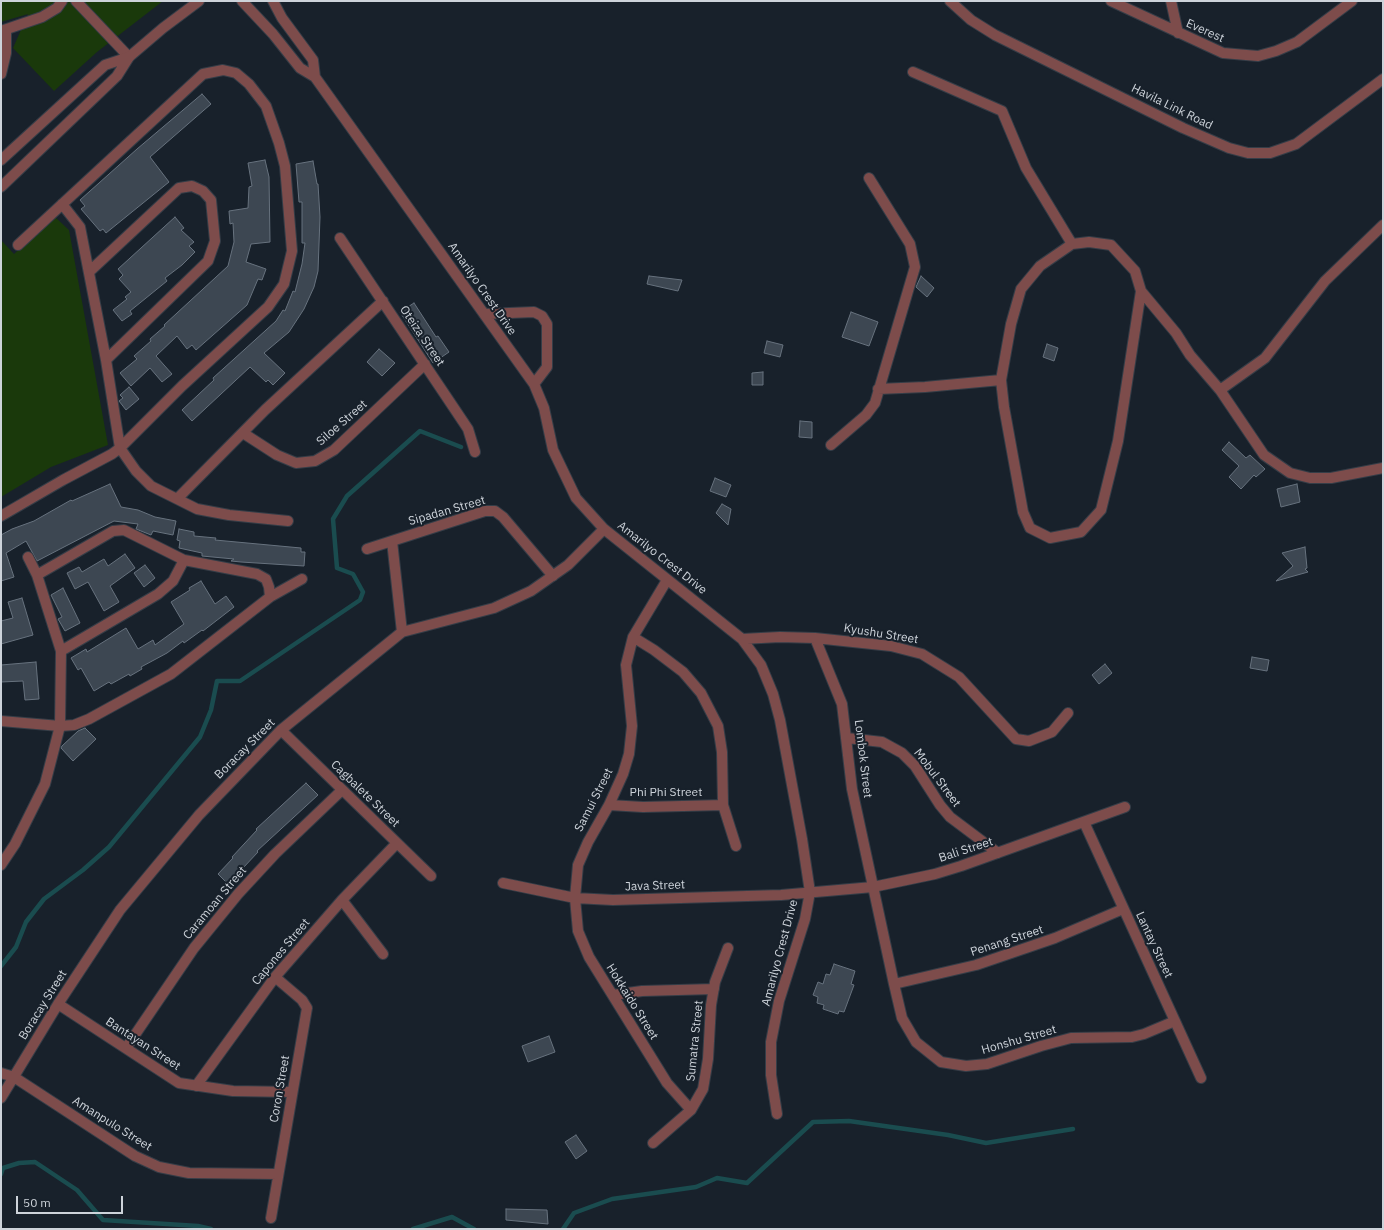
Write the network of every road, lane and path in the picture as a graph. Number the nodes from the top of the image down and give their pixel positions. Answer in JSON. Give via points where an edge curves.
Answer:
{"nodes":[{"id":1,"x":62,"y":1,"type":"edge"},
{"id":2,"x":76,"y":1,"type":"edge"},
{"id":3,"x":199,"y":1,"type":"edge"},
{"id":4,"x":242,"y":1,"type":"edge"},
{"id":5,"x":273,"y":1,"type":"edge"},
{"id":6,"x":950,"y":1,"type":"edge"},
{"id":7,"x":1111,"y":1,"type":"edge"},
{"id":8,"x":1171,"y":1,"type":"edge"},
{"id":9,"x":1352,"y":1,"type":"edge"},
{"id":10,"x":4,"y":30,"type":"edge"},
{"id":11,"x":1178,"y":33,"type":"junction"},
{"id":12,"x":129,"y":57,"type":"junction"},
{"id":13,"x":913,"y":72,"type":"dead end"},
{"id":14,"x":1,"y":74,"type":"edge"},
{"id":15,"x":315,"y":77,"type":"junction"},
{"id":16,"x":1383,"y":79,"type":"edge"},
{"id":17,"x":1,"y":160,"type":"edge"},
{"id":18,"x":869,"y":178,"type":"dead end"},
{"id":19,"x":1,"y":187,"type":"edge"},
{"id":20,"x":62,"y":204,"type":"junction"},
{"id":21,"x":1383,"y":225,"type":"edge"},
{"id":22,"x":340,"y":238,"type":"dead end"},
{"id":23,"x":1072,"y":244,"type":"junction"},
{"id":24,"x":18,"y":245,"type":"dead end"},
{"id":25,"x":90,"y":271,"type":"junction"},
{"id":26,"x":1141,"y":291,"type":"junction"},
{"id":27,"x":383,"y":301,"type":"junction"},
{"id":28,"x":484,"y":314,"type":"junction"},
{"id":29,"x":106,"y":360,"type":"junction"},
{"id":30,"x":425,"y":364,"type":"junction"},
{"id":31,"x":1001,"y":380,"type":"junction"},
{"id":32,"x":534,"y":384,"type":"junction"},
{"id":33,"x":878,"y":389,"type":"junction"},
{"id":34,"x":1220,"y":390,"type":"junction"},
{"id":35,"x":243,"y":433,"type":"junction"},
{"id":36,"x":831,"y":445,"type":"dead end"},
{"id":37,"x":120,"y":448,"type":"junction"},
{"id":38,"x":474,"y":452,"type":"dead end"},
{"id":39,"x":1383,"y":468,"type":"edge"},
{"id":40,"x":177,"y":499,"type":"junction"},
{"id":41,"x":1,"y":516,"type":"edge"},
{"id":42,"x":288,"y":521,"type":"dead end"},
{"id":43,"x":604,"y":529,"type":"junction"},
{"id":44,"x":392,"y":541,"type":"junction"},
{"id":45,"x":367,"y":549,"type":"dead end"},
{"id":46,"x":28,"y":557,"type":"dead end"},
{"id":47,"x":184,"y":560,"type":"junction"},
{"id":48,"x":37,"y":575,"type":"junction"},
{"id":49,"x":553,"y":576,"type":"junction"},
{"id":50,"x":302,"y":579,"type":"dead end"},
{"id":51,"x":667,"y":580,"type":"junction"},
{"id":52,"x":270,"y":597,"type":"junction"},
{"id":53,"x":402,"y":632,"type":"junction"},
{"id":54,"x":633,"y":637,"type":"junction"},
{"id":55,"x":815,"y":638,"type":"junction"},
{"id":56,"x":742,"y":639,"type":"junction"},
{"id":57,"x":61,"y":651,"type":"junction"},
{"id":58,"x":1068,"y":713,"type":"dead end"},
{"id":59,"x":1,"y":721,"type":"edge"},
{"id":60,"x":60,"y":726,"type":"junction"},
{"id":61,"x":281,"y":730,"type":"junction"},
{"id":62,"x":847,"y":738,"type":"junction"},
{"id":63,"x":342,"y":790,"type":"junction"},
{"id":64,"x":609,"y":805,"type":"junction"},
{"id":65,"x":723,"y":805,"type":"junction"},
{"id":66,"x":1125,"y":807,"type":"dead end"},
{"id":67,"x":1084,"y":822,"type":"junction"},
{"id":68,"x":397,"y":843,"type":"junction"},
{"id":69,"x":736,"y":846,"type":"dead end"},
{"id":70,"x":998,"y":853,"type":"junction"},
{"id":71,"x":1,"y":865,"type":"edge"},
{"id":72,"x":431,"y":876,"type":"dead end"},
{"id":73,"x":503,"y":883,"type":"dead end"},
{"id":74,"x":873,"y":887,"type":"junction"},
{"id":75,"x":810,"y":892,"type":"junction"},
{"id":76,"x":575,"y":898,"type":"junction"},
{"id":77,"x":342,"y":900,"type":"junction"},
{"id":78,"x":1124,"y":909,"type":"junction"},
{"id":79,"x":728,"y":948,"type":"dead end"},
{"id":80,"x":383,"y":954,"type":"dead end"},
{"id":81,"x":275,"y":978,"type":"junction"},
{"id":82,"x":894,"y":984,"type":"junction"},
{"id":83,"x":714,"y":989,"type":"junction"},
{"id":84,"x":613,"y":996,"type":"junction"},
{"id":85,"x":58,"y":1004,"type":"junction"},
{"id":86,"x":1175,"y":1021,"type":"junction"},
{"id":87,"x":126,"y":1048,"type":"junction"},
{"id":88,"x":1,"y":1073,"type":"edge"},
{"id":89,"x":14,"y":1077,"type":"junction"},
{"id":90,"x":1201,"y":1078,"type":"dead end"},
{"id":91,"x":196,"y":1086,"type":"junction"},
{"id":92,"x":292,"y":1092,"type":"junction"},
{"id":93,"x":1,"y":1098,"type":"edge"},
{"id":94,"x":691,"y":1110,"type":"junction"},
{"id":95,"x":777,"y":1114,"type":"dead end"},
{"id":96,"x":652,"y":1143,"type":"dead end"},
{"id":97,"x":278,"y":1174,"type":"junction"},
{"id":98,"x":271,"y":1218,"type":"dead end"}],
"edges":[{"from":1,"to":10,"type":"street","via":[[57,8],[42,17]]},
{"from":2,"to":12,"type":"street"},
{"from":3,"to":12,"type":"street"},
{"from":4,"to":15,"type":"street","name":"Amarilyo Crest Drive","via":[[300,68]]},
{"from":5,"to":15,"type":"street","name":"Amarilyo Crest Drive","via":[[282,18],[313,60]]},
{"from":6,"to":16,"type":"street","name":"Havila Link Road","via":[[971,20],[995,35],[1183,128],[1229,148],[1248,153],[1270,153],[1296,144]]},
{"from":7,"to":11,"type":"street","name":"Everest"},
{"from":8,"to":11,"type":"street"},
{"from":9,"to":11,"type":"street","name":"Everest","via":[[1297,42],[1258,56],[1223,53]]},
{"from":10,"to":14,"type":"street","via":[[6,53]]},
{"from":12,"to":17,"type":"street","via":[[104,64]]},
{"from":12,"to":19,"type":"street","via":[[117,76]]},
{"from":13,"to":23,"type":"street","via":[[1002,111],[1026,168]]},
{"from":15,"to":28,"type":"street","name":"Amarilyo Crest Drive"},
{"from":18,"to":33,"type":"street","via":[[910,244],[915,267]]},
{"from":20,"to":24,"type":"street"},
{"from":20,"to":25,"type":"street","via":[[80,227]]},
{"from":20,"to":37,"type":"street","via":[[203,74],[223,70],[236,73],[249,84],[266,106],[285,166],[292,250],[284,284],[268,307],[182,386]]},
{"from":21,"to":34,"type":"street","via":[[1325,281],[1265,358]]},
{"from":22,"to":27,"type":"street","name":"Oteiza Street"},
{"from":23,"to":26,"type":"street","via":[[1089,242],[1111,245],[1135,271]]},
{"from":23,"to":31,"type":"street","via":[[1040,266],[1021,289],[1010,324]]},
{"from":25,"to":29,"type":"street"},
{"from":25,"to":29,"type":"street","via":[[179,188],[192,186],[203,191],[211,200],[214,241],[208,261]]},
{"from":26,"to":31,"type":"street","via":[[1118,442],[1108,484],[1101,510],[1081,532],[1050,538],[1030,528],[1023,512]]},
{"from":26,"to":34,"type":"street"},
{"from":27,"to":30,"type":"street","name":"Oteiza Street"},
{"from":27,"to":35,"type":"street"},
{"from":28,"to":32,"type":"street","name":"Amarilyo Crest Drive"},
{"from":28,"to":32,"type":"street","via":[[534,312],[542,316],[547,324],[547,367]]},
{"from":29,"to":37,"type":"street"},
{"from":30,"to":35,"type":"street","name":"Siloe Street","via":[[334,450],[315,461],[296,463],[283,458]]},
{"from":30,"to":38,"type":"street","name":"Oteiza Street","via":[[468,429]]},
{"from":31,"to":33,"type":"street"},
{"from":32,"to":43,"type":"street","name":"Amarilyo Crest Drive","via":[[544,408],[553,450],[562,472],[576,498]]},
{"from":33,"to":36,"type":"street","via":[[875,403],[866,414]]},
{"from":34,"to":39,"type":"street","via":[[1264,455],[1290,474],[1310,478],[1331,478]]},
{"from":35,"to":40,"type":"street"},
{"from":37,"to":40,"type":"street","via":[[136,471],[151,486]]},
{"from":37,"to":41,"type":"street"},
{"from":40,"to":42,"type":"street","via":[[203,510]]},
{"from":43,"to":49,"type":"street","name":"Boracay Street","via":[[568,566]]},
{"from":43,"to":51,"type":"street","name":"Amarilyo Crest Drive"},
{"from":44,"to":45,"type":"street","name":"Sipadan Street"},
{"from":44,"to":49,"type":"street","name":"Sipadan Street","via":[[485,511],[496,511]]},
{"from":44,"to":53,"type":"street"},
{"from":46,"to":48,"type":"street"},
{"from":47,"to":48,"type":"street","via":[[134,534],[124,530],[113,531]]},
{"from":47,"to":52,"type":"street","via":[[257,574],[266,579]]},
{"from":47,"to":57,"type":"street","via":[[174,581],[158,594]]},
{"from":48,"to":57,"type":"street"},
{"from":49,"to":53,"type":"street","name":"Boracay Street","via":[[531,591],[494,608]]},
{"from":50,"to":52,"type":"street"},
{"from":51,"to":54,"type":"street","name":"Samui Street"},
{"from":51,"to":56,"type":"street","name":"Amarilyo Crest Drive"},
{"from":52,"to":60,"type":"street","via":[[171,674],[89,718],[74,725]]},
{"from":53,"to":61,"type":"street","name":"Boracay Street"},
{"from":54,"to":64,"type":"street","name":"Samui Street","via":[[626,665],[632,726],[629,754]]},
{"from":54,"to":65,"type":"street","via":[[683,672],[701,693],[718,726],[722,752]]},
{"from":55,"to":56,"type":"street","name":"Kyushu Street","via":[[780,636]]},
{"from":55,"to":58,"type":"street","name":"Kyushu Street","via":[[890,646],[922,654],[959,677],[1016,739],[1030,741],[1052,732]]},
{"from":55,"to":62,"type":"street","name":"Lombok Street","via":[[842,704]]},
{"from":56,"to":75,"type":"street","name":"Amarilyo Crest Drive","via":[[760,665],[773,694]]},
{"from":57,"to":60,"type":"street"},
{"from":59,"to":60,"type":"street"},
{"from":60,"to":71,"type":"street","via":[[44,784],[15,844]]},
{"from":61,"to":63,"type":"street","name":"Cagbalete Street"},
{"from":61,"to":85,"type":"street","name":"Boracay Street","via":[[199,814],[120,910]]},
{"from":62,"to":70,"type":"street","name":"Mobul Street","via":[[882,742],[902,753],[915,766],[940,806],[950,817]]},
{"from":62,"to":74,"type":"street","name":"Lombok Street","via":[[852,789]]},
{"from":63,"to":68,"type":"street","name":"Cagbalete Street"},
{"from":63,"to":87,"type":"street","name":"Caramoan Street","via":[[275,854],[238,894],[194,948]]},
{"from":64,"to":65,"type":"street","name":"Phi Phi Street","via":[[643,808]]},
{"from":64,"to":76,"type":"street","name":"Samui Street","via":[[578,865]]},
{"from":65,"to":69,"type":"street"},
{"from":66,"to":67,"type":"street","name":"Bali Street"},
{"from":67,"to":70,"type":"street","name":"Bali Street"},
{"from":67,"to":78,"type":"street","name":"Lantay Street"},
{"from":68,"to":72,"type":"street","name":"Cagbalete Street"},
{"from":68,"to":77,"type":"street","name":"Capones Street"},
{"from":70,"to":74,"type":"street","name":"Bali Street","via":[[935,874]]},
{"from":73,"to":76,"type":"street","name":"Java Street"},
{"from":74,"to":75,"type":"street","name":"Bali Street"},
{"from":74,"to":82,"type":"street","name":"Honshu Street"},
{"from":75,"to":76,"type":"street","name":"Java Street","via":[[629,900]]},
{"from":75,"to":95,"type":"street","name":"Amarilyo Crest Drive","via":[[805,919],[779,1001],[772,1042],[771,1076]]},
{"from":76,"to":84,"type":"street","name":"Hokkaido Street","via":[[578,931],[586,951]]},
{"from":77,"to":80,"type":"street"},
{"from":77,"to":81,"type":"street","name":"Capones Street"},
{"from":78,"to":82,"type":"street","name":"Penang Street","via":[[1055,938],[976,965]]},
{"from":78,"to":86,"type":"street","name":"Lantay Street"},
{"from":79,"to":83,"type":"street","name":"Sumatra Street"},
{"from":81,"to":91,"type":"street","name":"Capones Street"},
{"from":81,"to":92,"type":"street","name":"Coron Street","via":[[302,1000],[307,1008]]},
{"from":82,"to":86,"type":"street","name":"Honshu Street","via":[[902,1018],[916,1042],[941,1062],[966,1066],[987,1064],[1071,1038],[1132,1037]]},
{"from":83,"to":84,"type":"street","via":[[642,991]]},
{"from":83,"to":94,"type":"street","name":"Sumatra Street","via":[[703,1089]]},
{"from":84,"to":94,"type":"street","name":"Hokkaido Street","via":[[667,1083]]},
{"from":85,"to":87,"type":"street","name":"Bantayan Street"},
{"from":85,"to":89,"type":"street","name":"Boracay Street"},
{"from":86,"to":90,"type":"street","name":"Lantay Street"},
{"from":87,"to":91,"type":"street","name":"Bantayan Street","via":[[179,1083]]},
{"from":88,"to":89,"type":"street","name":"Amanpulo Street"},
{"from":89,"to":93,"type":"street","name":"Boracay Street"},
{"from":89,"to":97,"type":"street","name":"Amanpulo Street","via":[[135,1156],[159,1166],[189,1173]]},
{"from":91,"to":92,"type":"street","name":"Bantayan Street","via":[[233,1091]]},
{"from":92,"to":97,"type":"street","name":"Coron Street"},
{"from":94,"to":96,"type":"street","name":"Sumatra Street"},
{"from":97,"to":98,"type":"street","name":"Coron Street"}]}
